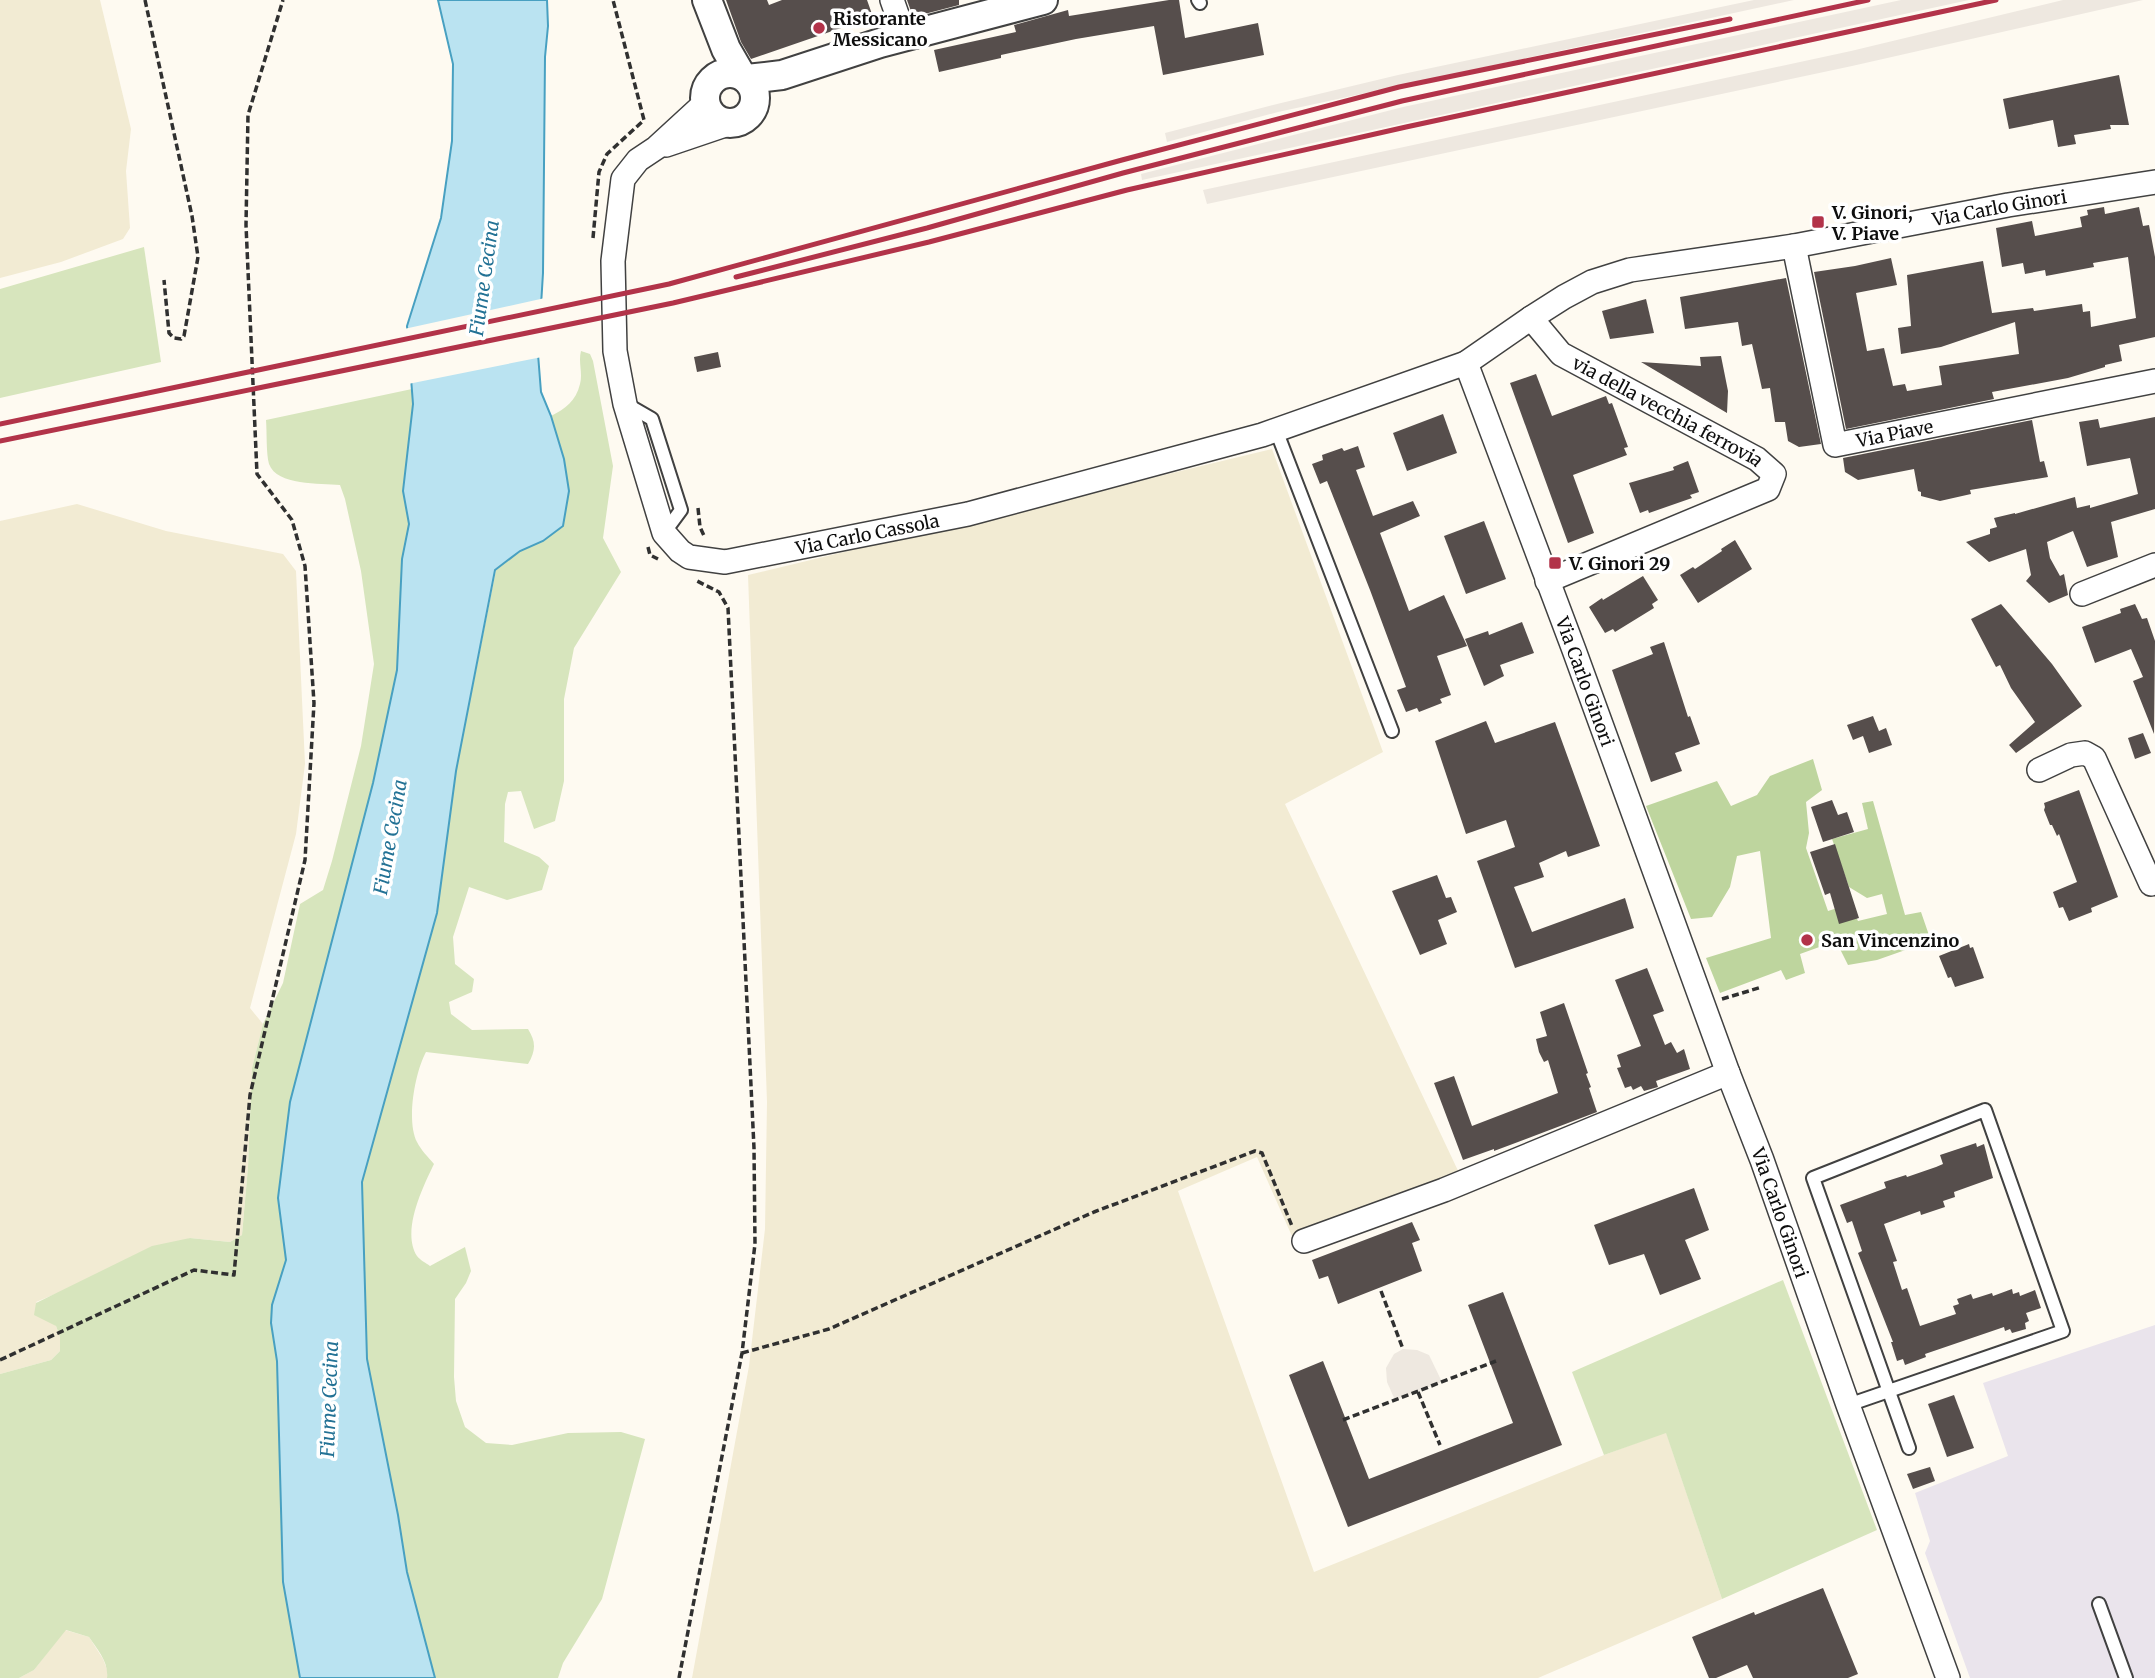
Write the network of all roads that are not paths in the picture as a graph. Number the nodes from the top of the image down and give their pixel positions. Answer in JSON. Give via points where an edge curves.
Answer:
{"nodes":[{"id":1,"x":706,"y":0,"type":"edge"},
{"id":2,"x":892,"y":0,"type":"edge"},
{"id":3,"x":1043,"y":0,"type":"edge"},
{"id":4,"x":905,"y":37,"type":"junction"},
{"id":5,"x":738,"y":75,"type":"junction"},
{"id":6,"x":705,"y":103,"type":"junction"},
{"id":7,"x":728,"y":124,"type":"junction"},
{"id":8,"x":656,"y":148,"type":"junction"},
{"id":9,"x":2155,"y":183,"type":"edge"},
{"id":10,"x":1794,"y":246,"type":"junction"},
{"id":11,"x":1531,"y":318,"type":"junction"},
{"id":12,"x":1466,"y":363,"type":"junction"},
{"id":13,"x":2155,"y":381,"type":"edge"},
{"id":14,"x":1276,"y":430,"type":"junction"},
{"id":15,"x":2155,"y":565,"type":"edge"},
{"id":16,"x":1547,"y":580,"type":"junction"},
{"id":17,"x":2082,"y":594,"type":"dead end"},
{"id":18,"x":1392,"y":731,"type":"dead end"},
{"id":19,"x":2039,"y":770,"type":"dead end"},
{"id":20,"x":2155,"y":883,"type":"edge"},
{"id":21,"x":1728,"y":1073,"type":"junction"},
{"id":22,"x":1304,"y":1241,"type":"road end"},
{"id":23,"x":1889,"y":1391,"type":"junction"},
{"id":24,"x":1848,"y":1405,"type":"junction"},
{"id":25,"x":1909,"y":1448,"type":"dead end"},
{"id":26,"x":2099,"y":1604,"type":"dead end"},
{"id":27,"x":1948,"y":1678,"type":"edge"},
{"id":28,"x":2126,"y":1678,"type":"edge"}],
"edges":[{"from":1,"to":5,"type":"street"},
{"from":2,"to":4,"type":"street"},
{"from":3,"to":4,"type":"street"},
{"from":4,"to":5,"type":"street","via":[[782,75]]},
{"from":5,"to":6,"type":"street","via":[[707,87]]},
{"from":5,"to":7,"type":"street","via":[[755,106],[744,120]]},
{"from":6,"to":7,"type":"street","via":[[713,117]]},
{"from":6,"to":8,"type":"street","name":"Via Carlo Cassola"},
{"from":7,"to":8,"type":"street","name":"Via Carlo Cassola"},
{"from":8,"to":14,"type":"street","name":"Via Carlo Cassola","via":[[638,160],[623,179],[614,261],[615,351],[656,538],[689,557],[725,562],[968,514]]},
{"from":9,"to":10,"type":"street","name":"Via Carlo Ginori","via":[[2008,205]]},
{"from":10,"to":11,"type":"street","name":"Via Carlo Ginori","via":[[1630,270],[1592,282]]},
{"from":10,"to":13,"type":"street","name":"Via Piave","via":[[1835,445]]},
{"from":11,"to":12,"type":"street","name":"Via Carlo Ginori"},
{"from":11,"to":16,"type":"street","name":"via della vecchia ferrovia","via":[[1561,354],[1757,459],[1774,474],[1768,489]]},
{"from":12,"to":14,"type":"street","name":"Via Carlo Cassola"},
{"from":12,"to":16,"type":"street","name":"Via Carlo Ginori"},
{"from":14,"to":18,"type":"lane"},
{"from":15,"to":17,"type":"street"},
{"from":16,"to":21,"type":"street","name":"Via Carlo Ginori"},
{"from":19,"to":20,"type":"street","via":[[2071,755],[2085,752],[2094,758],[2151,884]]},
{"from":21,"to":22,"type":"street","via":[[1444,1190]]},
{"from":21,"to":24,"type":"street","name":"Via Carlo Ginori"},
{"from":23,"to":23,"type":"lane","via":[[1813,1178],[1985,1110],[2063,1331]]},
{"from":23,"to":24,"type":"lane"},
{"from":23,"to":25,"type":"lane"},
{"from":24,"to":27,"type":"street","name":"Via Carlo Ginori"},
{"from":26,"to":28,"type":"lane"}]}
